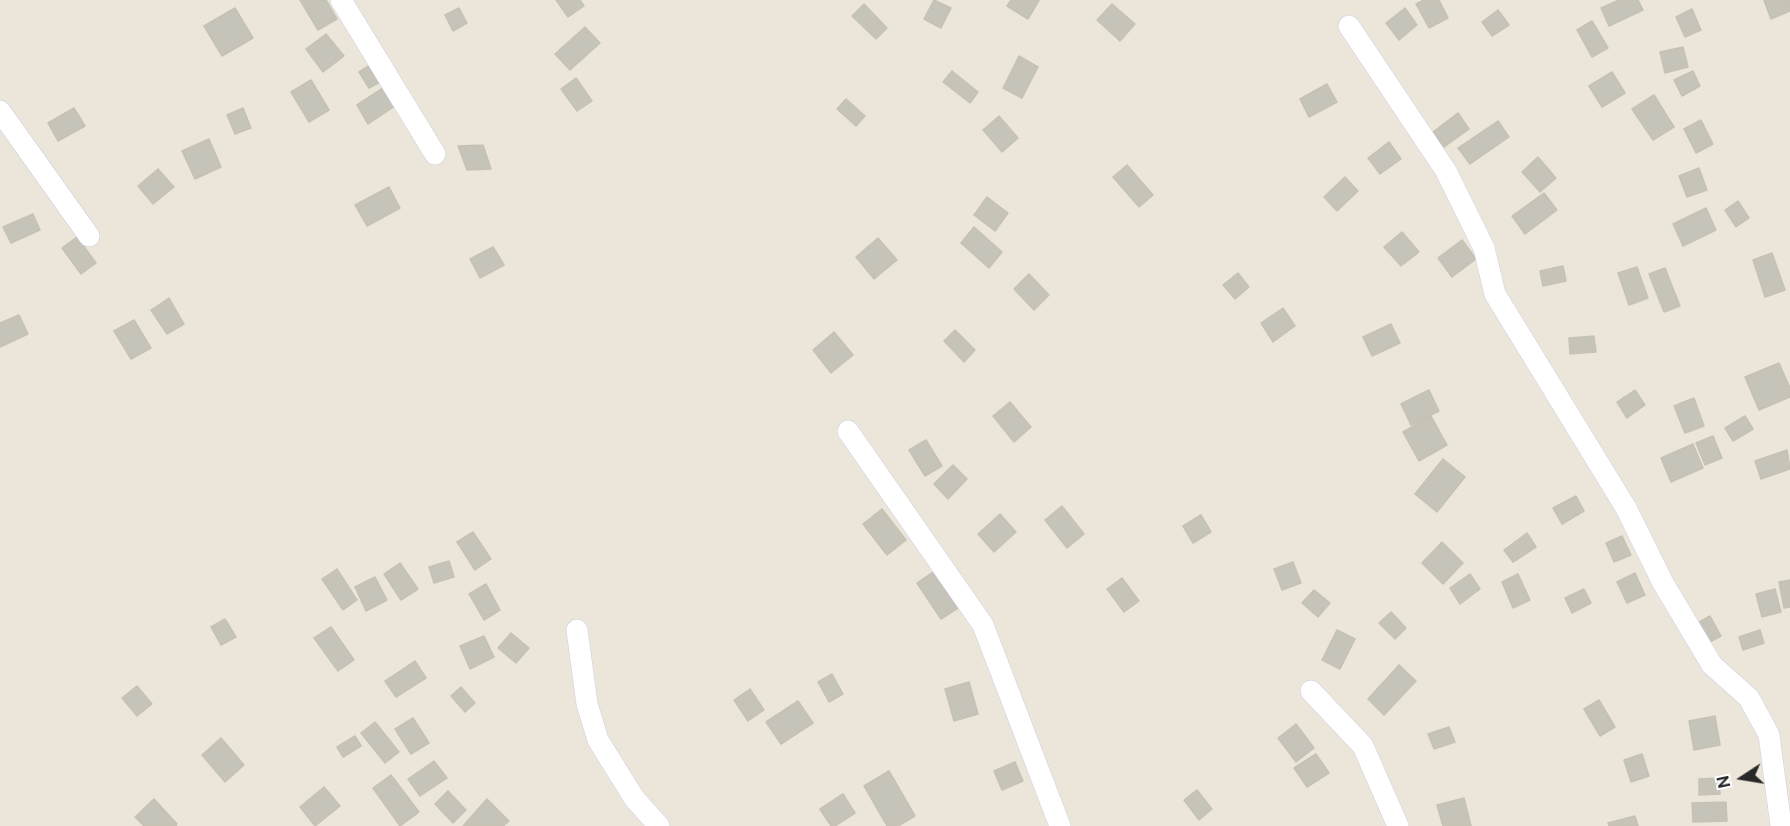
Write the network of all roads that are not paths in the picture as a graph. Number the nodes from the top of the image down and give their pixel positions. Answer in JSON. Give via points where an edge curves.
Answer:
{"nodes":[{"id":1,"x":341,"y":0,"type":"edge"},
{"id":2,"x":1349,"y":26,"type":"dead end"},
{"id":3,"x":0,"y":111,"type":"edge"},
{"id":4,"x":435,"y":154,"type":"dead end"},
{"id":5,"x":89,"y":236,"type":"dead end"},
{"id":6,"x":848,"y":431,"type":"dead end"},
{"id":7,"x":577,"y":630,"type":"dead end"},
{"id":8,"x":1311,"y":692,"type":"dead end"},
{"id":9,"x":659,"y":826,"type":"edge"},
{"id":10,"x":1060,"y":826,"type":"edge"},
{"id":11,"x":1398,"y":826,"type":"edge"},
{"id":12,"x":1782,"y":826,"type":"edge"}],
"edges":[{"from":1,"to":4,"type":"street"},
{"from":2,"to":12,"type":"street","via":[[1446,171],[1484,248],[1495,294],[1626,508],[1712,665],[1749,698],[1771,746]]},
{"from":3,"to":5,"type":"street"},
{"from":6,"to":10,"type":"street","via":[[983,625]]},
{"from":7,"to":9,"type":"street","via":[[587,704],[598,740],[634,798]]},
{"from":8,"to":11,"type":"street","via":[[1363,746]]}]}
